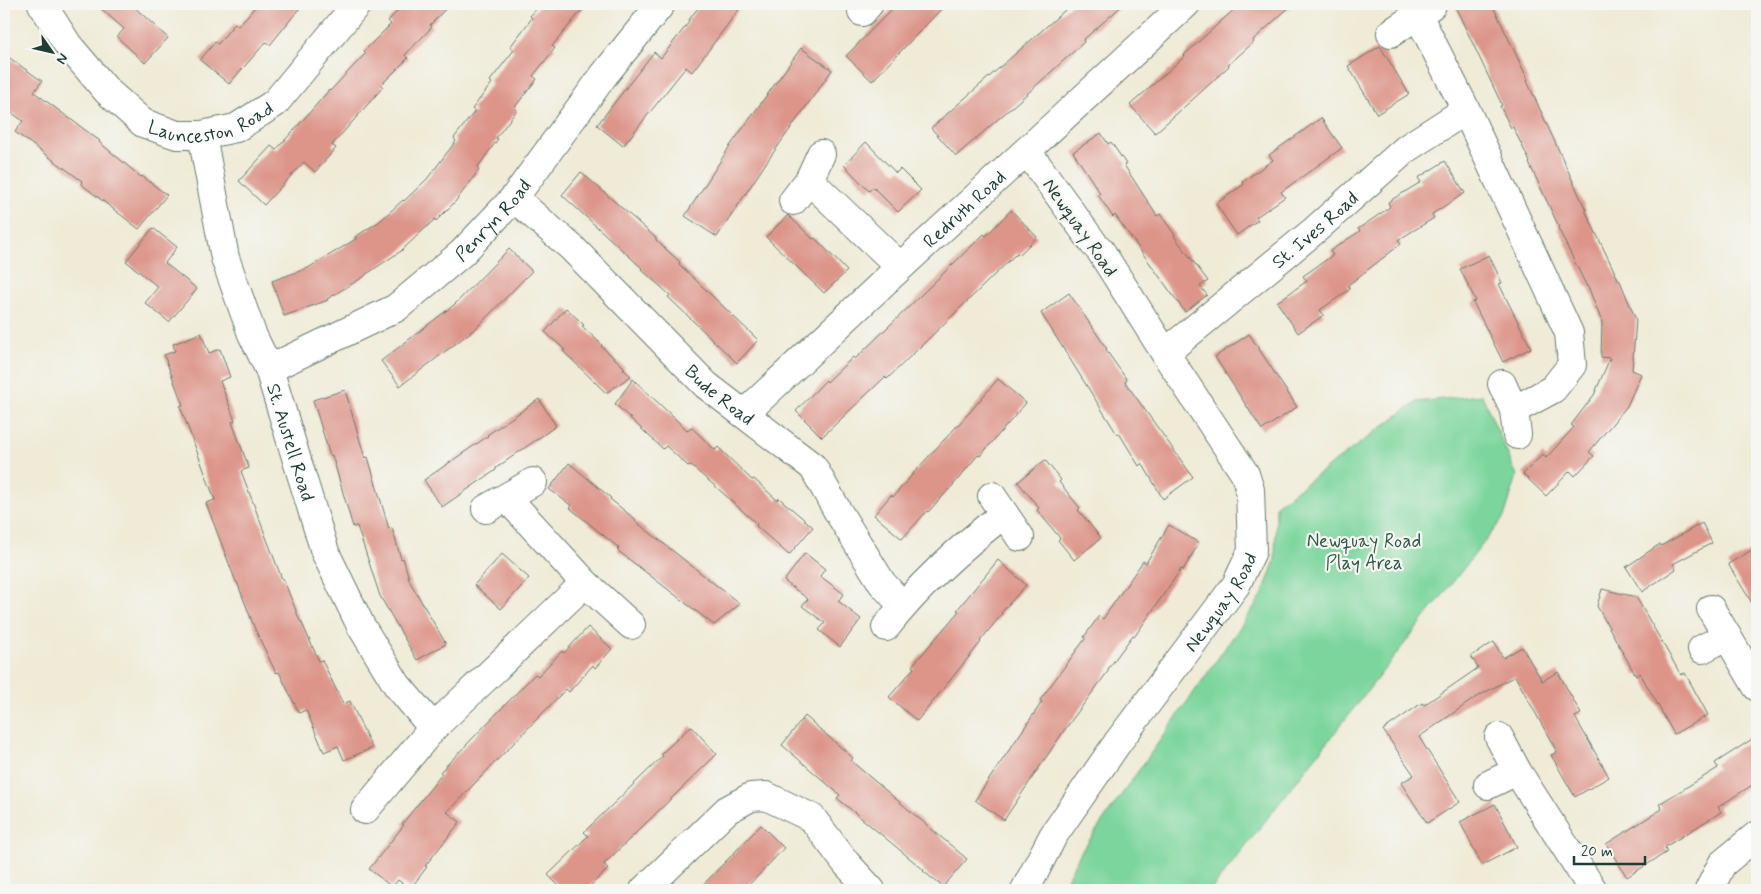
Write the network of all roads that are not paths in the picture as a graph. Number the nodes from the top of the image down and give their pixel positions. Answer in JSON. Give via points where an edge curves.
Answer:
{"nodes":[{"id":1,"x":42,"y":4,"type":"edge"},
{"id":2,"x":357,"y":4,"type":"edge"},
{"id":3,"x":661,"y":4,"type":"edge"},
{"id":4,"x":1186,"y":4,"type":"edge"},
{"id":5,"x":1426,"y":9,"type":"edge"},
{"id":6,"x":1391,"y":33,"type":"dead end"},
{"id":7,"x":1466,"y":110,"type":"junction"},
{"id":8,"x":202,"y":135,"type":"junction"},
{"id":9,"x":1027,"y":151,"type":"junction"},
{"id":10,"x":821,"y":154,"type":"dead end"},
{"id":11,"x":514,"y":198,"type":"junction"},
{"id":12,"x":896,"y":271,"type":"junction"},
{"id":13,"x":1164,"y":353,"type":"junction"},
{"id":14,"x":269,"y":369,"type":"junction"},
{"id":15,"x":1502,"y":384,"type":"dead end"},
{"id":16,"x":744,"y":414,"type":"junction"},
{"id":17,"x":533,"y":482,"type":"dead end"},
{"id":18,"x":1020,"y":537,"type":"dead end"},
{"id":19,"x":585,"y":583,"type":"junction"},
{"id":20,"x":903,"y":606,"type":"junction"},
{"id":21,"x":1711,"y":609,"type":"dead end"},
{"id":22,"x":631,"y":625,"type":"dead end"},
{"id":23,"x":886,"y":627,"type":"dead end"},
{"id":24,"x":1727,"y":636,"type":"junction"},
{"id":25,"x":1702,"y":649,"type":"dead end"},
{"id":26,"x":1757,"y":687,"type":"edge"},
{"id":27,"x":433,"y":728,"type":"junction"},
{"id":28,"x":1499,"y":737,"type":"dead end"},
{"id":29,"x":1517,"y":771,"type":"junction"},
{"id":30,"x":1488,"y":785,"type":"dead end"},
{"id":31,"x":365,"y":810,"type":"dead end"},
{"id":32,"x":1757,"y":835,"type":"edge"},
{"id":33,"x":644,"y":890,"type":"edge"},
{"id":34,"x":871,"y":890,"type":"edge"},
{"id":35,"x":1025,"y":890,"type":"edge"},
{"id":36,"x":1592,"y":890,"type":"edge"},
{"id":37,"x":1709,"y":890,"type":"edge"}],
"edges":[{"from":1,"to":8,"type":"street","name":"Launceston Road","via":[[68,45],[107,91],[143,123],[177,135]]},
{"from":2,"to":8,"type":"street","name":"Launceston Road","via":[[275,103],[236,128]]},
{"from":3,"to":11,"type":"street","name":"Penryn Road","via":[[604,75]]},
{"from":4,"to":9,"type":"street","name":"Redruth Road"},
{"from":5,"to":6,"type":"street"},
{"from":5,"to":7,"type":"street"},
{"from":7,"to":13,"type":"street","name":"St. Ives Road","via":[[1407,148],[1315,230]]},
{"from":7,"to":15,"type":"street","via":[[1569,333],[1572,365],[1553,389],[1515,423]]},
{"from":8,"to":14,"type":"street","name":"St. Austell Road","via":[[225,258],[252,334]]},
{"from":9,"to":12,"type":"street","name":"Redruth Road"},
{"from":9,"to":13,"type":"street","name":"Newquay Road","via":[[1100,250]]},
{"from":10,"to":12,"type":"street","via":[[801,190],[892,260]]},
{"from":11,"to":14,"type":"street","name":"Penryn Road","via":[[462,253],[396,308]]},
{"from":11,"to":16,"type":"street","name":"Bude Road","via":[[572,248],[706,385]]},
{"from":12,"to":16,"type":"street","name":"Redruth Road"},
{"from":13,"to":35,"type":"street","name":"Newquay Road","via":[[1245,474],[1250,490],[1252,551],[1236,585],[1118,742],[1053,836]]},
{"from":14,"to":27,"type":"street","name":"St. Austell Road","via":[[325,552],[360,626],[397,685]]},
{"from":16,"to":20,"type":"street","name":"Bude Road","via":[[813,467],[882,583]]},
{"from":17,"to":19,"type":"street","via":[[497,503]]},
{"from":18,"to":20,"type":"street","via":[[998,505],[971,540]]},
{"from":19,"to":22,"type":"street"},
{"from":19,"to":27,"type":"street"},
{"from":20,"to":23,"type":"street"},
{"from":21,"to":24,"type":"street"},
{"from":24,"to":25,"type":"street"},
{"from":24,"to":26,"type":"street"},
{"from":27,"to":31,"type":"street"},
{"from":28,"to":29,"type":"street"},
{"from":29,"to":30,"type":"street"},
{"from":29,"to":36,"type":"street"},
{"from":32,"to":37,"type":"street","via":[[1722,864]]},
{"from":33,"to":34,"type":"street","via":[[727,810],[750,797],[766,796],[812,818]]}]}
